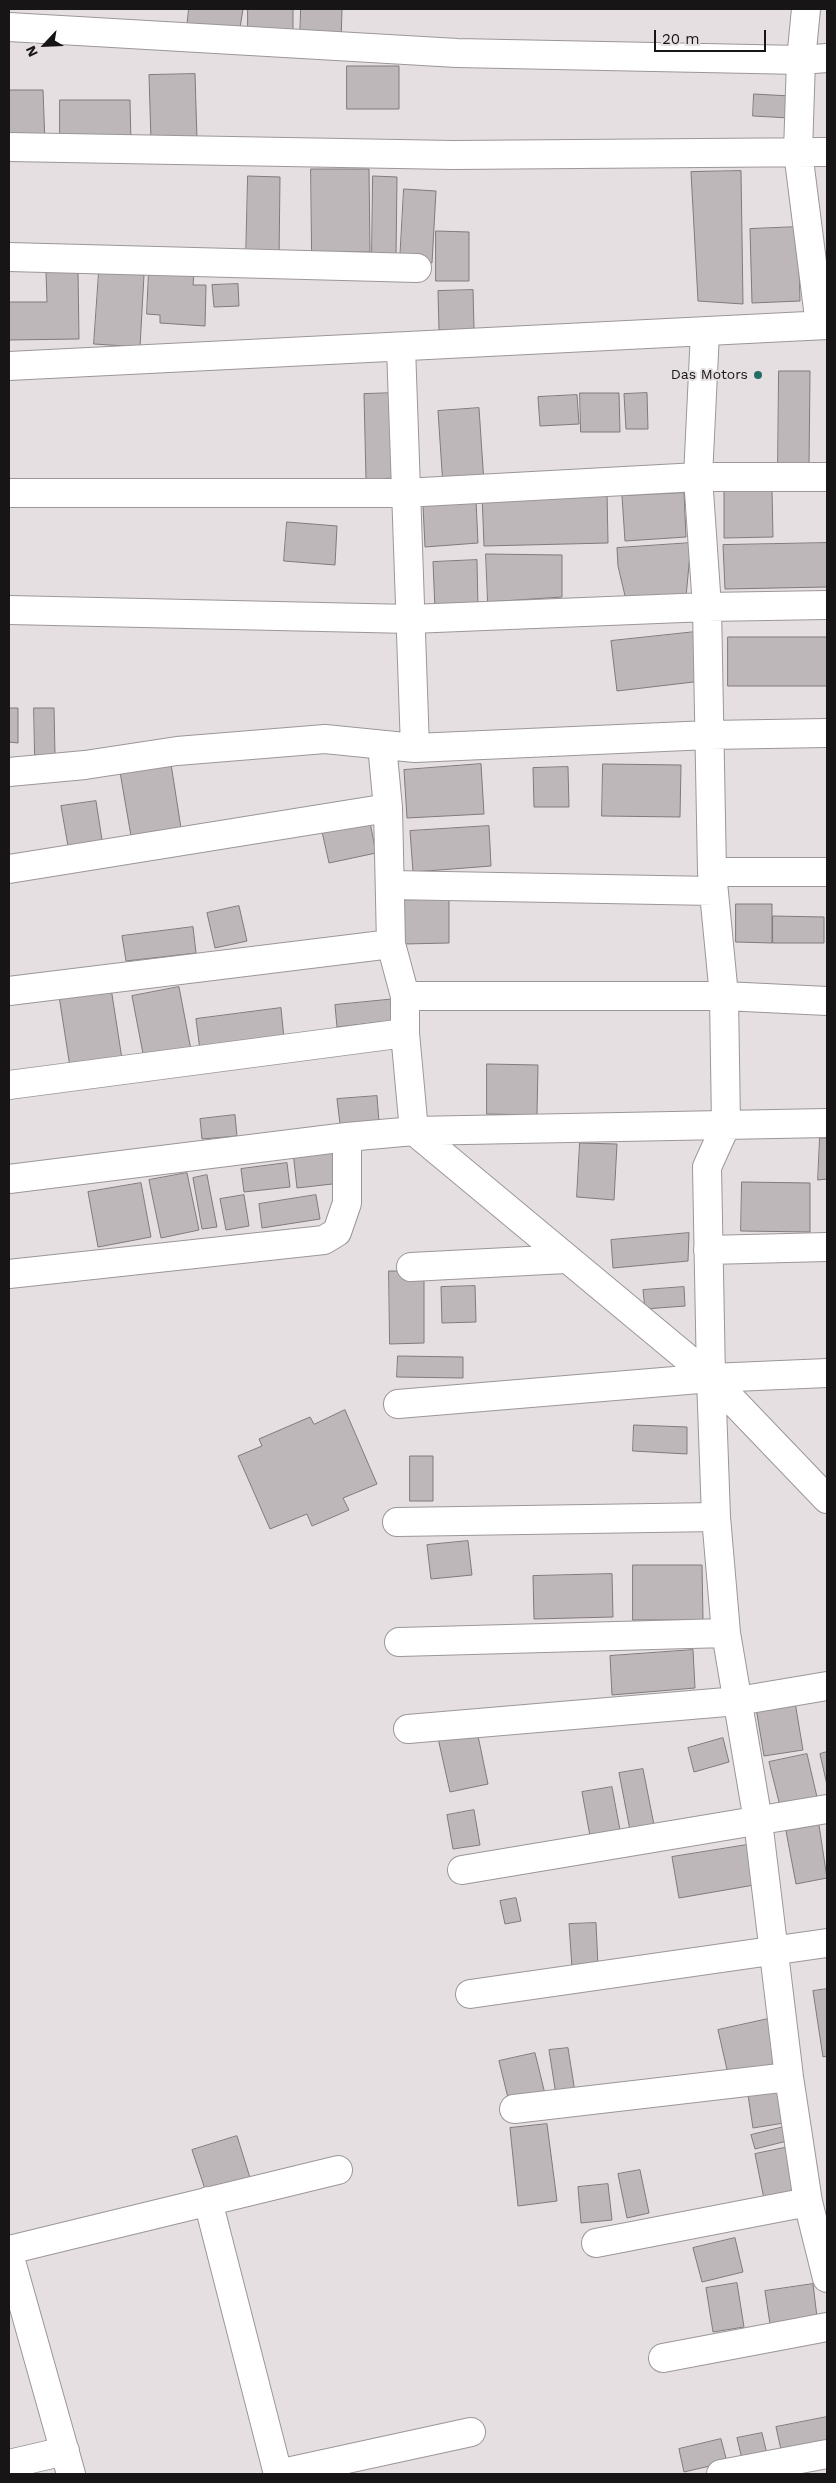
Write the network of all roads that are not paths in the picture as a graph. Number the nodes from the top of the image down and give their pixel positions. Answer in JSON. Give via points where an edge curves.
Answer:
{"nodes":[{"id":1,"x":806,"y":9,"type":"edge"},
{"id":2,"x":9,"y":27,"type":"edge"},
{"id":3,"x":814,"y":59,"type":"edge"},
{"id":4,"x":9,"y":147,"type":"edge"},
{"id":5,"x":798,"y":152,"type":"junction"},
{"id":6,"x":827,"y":152,"type":"edge"},
{"id":7,"x":9,"y":257,"type":"edge"},
{"id":8,"x":417,"y":268,"type":"dead end"},
{"id":9,"x":824,"y":325,"type":"edge"},
{"id":10,"x":704,"y":332,"type":"junction"},
{"id":11,"x":401,"y":347,"type":"junction"},
{"id":12,"x":9,"y":366,"type":"edge"},
{"id":13,"x":698,"y":477,"type":"junction"},
{"id":14,"x":827,"y":477,"type":"edge"},
{"id":15,"x":9,"y":493,"type":"edge"},
{"id":16,"x":404,"y":493,"type":"junction"},
{"id":17,"x":827,"y":605,"type":"edge"},
{"id":18,"x":707,"y":607,"type":"junction"},
{"id":19,"x":9,"y":610,"type":"edge"},
{"id":20,"x":411,"y":618,"type":"junction"},
{"id":21,"x":827,"y":733,"type":"edge"},
{"id":22,"x":709,"y":735,"type":"junction"},
{"id":23,"x":382,"y":745,"type":"junction"},
{"id":24,"x":415,"y":748,"type":"junction"},
{"id":25,"x":9,"y":772,"type":"edge"},
{"id":26,"x":388,"y":808,"type":"junction"},
{"id":27,"x":9,"y":869,"type":"edge"},
{"id":28,"x":827,"y":872,"type":"edge"},
{"id":29,"x":713,"y":881,"type":"junction"},
{"id":30,"x":391,"y":885,"type":"junction"},
{"id":31,"x":391,"y":944,"type":"junction"},
{"id":32,"x":9,"y":991,"type":"edge"},
{"id":33,"x":405,"y":996,"type":"junction"},
{"id":34,"x":724,"y":996,"type":"junction"},
{"id":35,"x":827,"y":1001,"type":"edge"},
{"id":36,"x":405,"y":1033,"type":"junction"},
{"id":37,"x":9,"y":1085,"type":"edge"},
{"id":38,"x":827,"y":1123,"type":"edge"},
{"id":39,"x":726,"y":1125,"type":"junction"},
{"id":40,"x":414,"y":1131,"type":"junction"},
{"id":41,"x":347,"y":1137,"type":"junction"},
{"id":42,"x":9,"y":1179,"type":"edge"},
{"id":43,"x":827,"y":1246,"type":"edge"},
{"id":44,"x":708,"y":1250,"type":"junction"},
{"id":45,"x":566,"y":1259,"type":"junction"},
{"id":46,"x":411,"y":1267,"type":"dead end"},
{"id":47,"x":9,"y":1274,"type":"edge"},
{"id":48,"x":827,"y":1373,"type":"edge"},
{"id":49,"x":711,"y":1378,"type":"junction"},
{"id":50,"x":398,"y":1404,"type":"dead end"},
{"id":51,"x":827,"y":1499,"type":"edge"},
{"id":52,"x":716,"y":1517,"type":"junction"},
{"id":53,"x":397,"y":1522,"type":"dead end"},
{"id":54,"x":726,"y":1633,"type":"junction"},
{"id":55,"x":399,"y":1642,"type":"dead end"},
{"id":56,"x":827,"y":1686,"type":"edge"},
{"id":57,"x":738,"y":1701,"type":"junction"},
{"id":58,"x":408,"y":1729,"type":"dead end"},
{"id":59,"x":827,"y":1809,"type":"edge"},
{"id":60,"x":758,"y":1821,"type":"junction"},
{"id":61,"x":462,"y":1870,"type":"dead end"},
{"id":62,"x":827,"y":1943,"type":"edge"},
{"id":63,"x":775,"y":1952,"type":"junction"},
{"id":64,"x":470,"y":1994,"type":"dead end"},
{"id":65,"x":789,"y":2077,"type":"junction"},
{"id":66,"x":514,"y":2109,"type":"dead end"},
{"id":67,"x":338,"y":2170,"type":"dead end"},
{"id":68,"x":208,"y":2201,"type":"junction"},
{"id":69,"x":808,"y":2202,"type":"junction"},
{"id":70,"x":596,"y":2243,"type":"dead end"},
{"id":71,"x":9,"y":2250,"type":"edge"},
{"id":72,"x":9,"y":2254,"type":"edge"},
{"id":73,"x":827,"y":2278,"type":"edge"},
{"id":74,"x":827,"y":2327,"type":"edge"},
{"id":75,"x":663,"y":2358,"type":"dead end"},
{"id":76,"x":471,"y":2432,"type":"dead end"},
{"id":77,"x":827,"y":2454,"type":"edge"},
{"id":78,"x":68,"y":2462,"type":"edge"},
{"id":79,"x":9,"y":2464,"type":"edge"},
{"id":80,"x":278,"y":2474,"type":"edge"},
{"id":81,"x":721,"y":2474,"type":"edge"}],
"edges":[{"from":1,"to":3,"type":"street"},
{"from":2,"to":3,"type":"street","via":[[458,54]]},
{"from":3,"to":5,"type":"street"},
{"from":4,"to":5,"type":"street","via":[[453,155]]},
{"from":5,"to":6,"type":"street"},
{"from":5,"to":9,"type":"street"},
{"from":7,"to":8,"type":"street"},
{"from":9,"to":10,"type":"street"},
{"from":10,"to":11,"type":"street"},
{"from":10,"to":13,"type":"street"},
{"from":11,"to":12,"type":"street"},
{"from":11,"to":16,"type":"street"},
{"from":13,"to":14,"type":"street"},
{"from":13,"to":16,"type":"street"},
{"from":13,"to":18,"type":"street"},
{"from":15,"to":16,"type":"street"},
{"from":16,"to":20,"type":"street"},
{"from":17,"to":18,"type":"street"},
{"from":18,"to":20,"type":"street"},
{"from":18,"to":22,"type":"street"},
{"from":19,"to":20,"type":"street"},
{"from":20,"to":24,"type":"street"},
{"from":21,"to":22,"type":"street"},
{"from":22,"to":24,"type":"street"},
{"from":22,"to":29,"type":"street"},
{"from":23,"to":24,"type":"street"},
{"from":23,"to":25,"type":"street","via":[[325,739],[177,751]]},
{"from":23,"to":26,"type":"street"},
{"from":26,"to":27,"type":"street"},
{"from":26,"to":30,"type":"street"},
{"from":28,"to":29,"type":"street"},
{"from":29,"to":30,"type":"street"},
{"from":29,"to":34,"type":"street"},
{"from":30,"to":31,"type":"street"},
{"from":31,"to":32,"type":"street"},
{"from":31,"to":33,"type":"street"},
{"from":33,"to":34,"type":"street"},
{"from":33,"to":36,"type":"street"},
{"from":34,"to":35,"type":"street"},
{"from":34,"to":39,"type":"street"},
{"from":36,"to":37,"type":"street"},
{"from":36,"to":40,"type":"street"},
{"from":38,"to":39,"type":"street"},
{"from":39,"to":40,"type":"street"},
{"from":39,"to":44,"type":"street","via":[[707,1167]]},
{"from":40,"to":41,"type":"street"},
{"from":40,"to":45,"type":"street"},
{"from":41,"to":42,"type":"street"},
{"from":41,"to":47,"type":"street","via":[[347,1203],[337,1232],[324,1240]]},
{"from":43,"to":44,"type":"street"},
{"from":44,"to":49,"type":"street"},
{"from":45,"to":46,"type":"street"},
{"from":45,"to":49,"type":"street"},
{"from":48,"to":49,"type":"street"},
{"from":49,"to":50,"type":"street"},
{"from":49,"to":51,"type":"street"},
{"from":49,"to":52,"type":"street"},
{"from":52,"to":53,"type":"street"},
{"from":52,"to":54,"type":"street"},
{"from":54,"to":55,"type":"street"},
{"from":54,"to":57,"type":"street"},
{"from":56,"to":57,"type":"street"},
{"from":57,"to":58,"type":"street"},
{"from":57,"to":60,"type":"street"},
{"from":59,"to":60,"type":"street"},
{"from":60,"to":61,"type":"street"},
{"from":60,"to":63,"type":"street"},
{"from":62,"to":63,"type":"street"},
{"from":63,"to":64,"type":"street"},
{"from":63,"to":65,"type":"street"},
{"from":65,"to":66,"type":"street"},
{"from":65,"to":69,"type":"street"},
{"from":67,"to":68,"type":"street"},
{"from":68,"to":71,"type":"street"},
{"from":68,"to":80,"type":"street"},
{"from":69,"to":70,"type":"street"},
{"from":69,"to":73,"type":"street"},
{"from":72,"to":78,"type":"street"},
{"from":74,"to":75,"type":"street"},
{"from":76,"to":80,"type":"street"},
{"from":77,"to":81,"type":"street"},
{"from":78,"to":79,"type":"street"}]}
